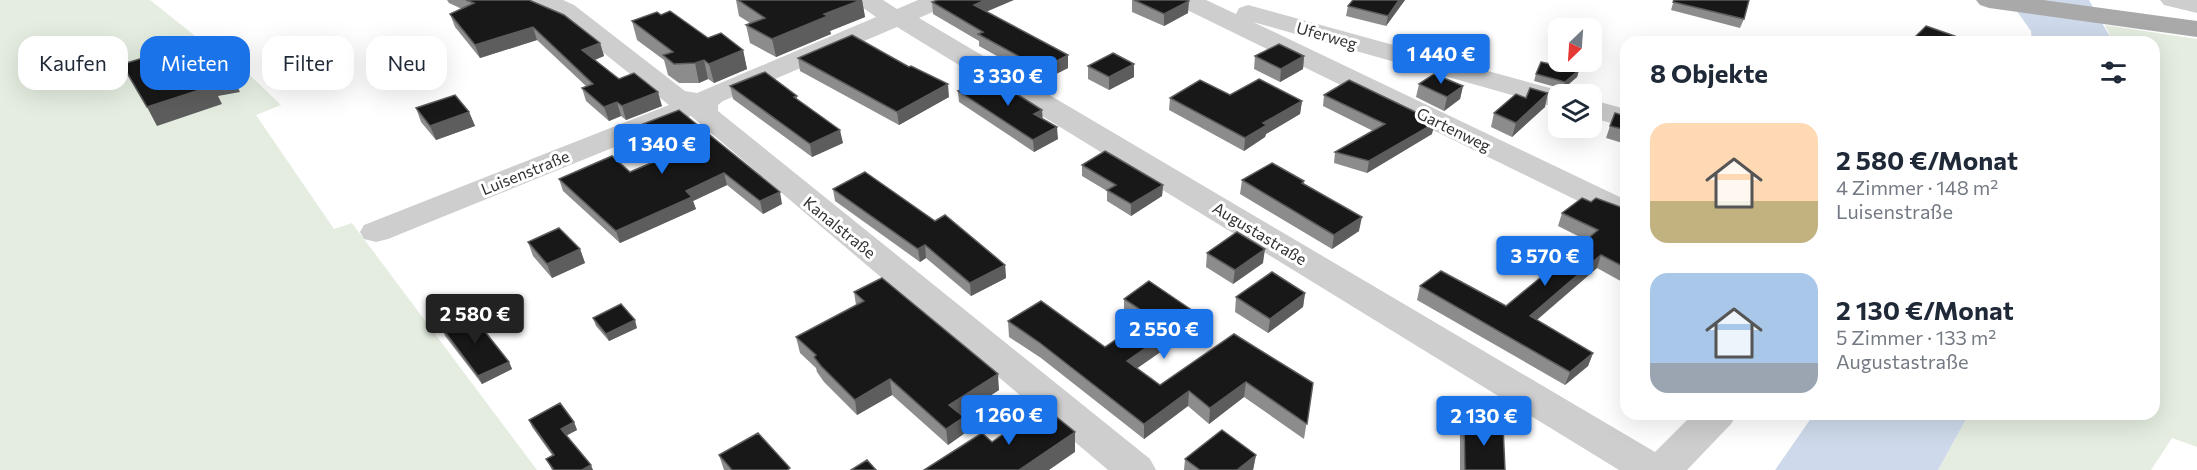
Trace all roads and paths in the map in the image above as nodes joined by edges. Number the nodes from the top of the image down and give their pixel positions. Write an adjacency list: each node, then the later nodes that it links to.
1 (541, 0): 11 (street)
2 (865, 0): 8 (street, Augustastraße)
3 (939, 0): 8 (street, Luisenstraße)
4 (2173, 0): 7 (street)
5 (1997, 1): 9 (main road)
6 (1192, 3): 10 (street, Uferweg); 14 (street, Gartenweg)
7 (2197, 4)
8 (895, 18): 11 (street, Luisenstraße); 18 (street, Augustastraße)
9 (2197, 29)
10 (1548, 96)
11 (703, 103): 15 (street, Luisenstraße); 17 (street, Kanalstraße)
12 (1602, 112): 13 (street)
13 (1620, 116)
14 (1620, 209)
15 (376, 232)
16 (1711, 420): 19 (street)
17 (1116, 464)
18 (1652, 470)
19 (1662, 470)

